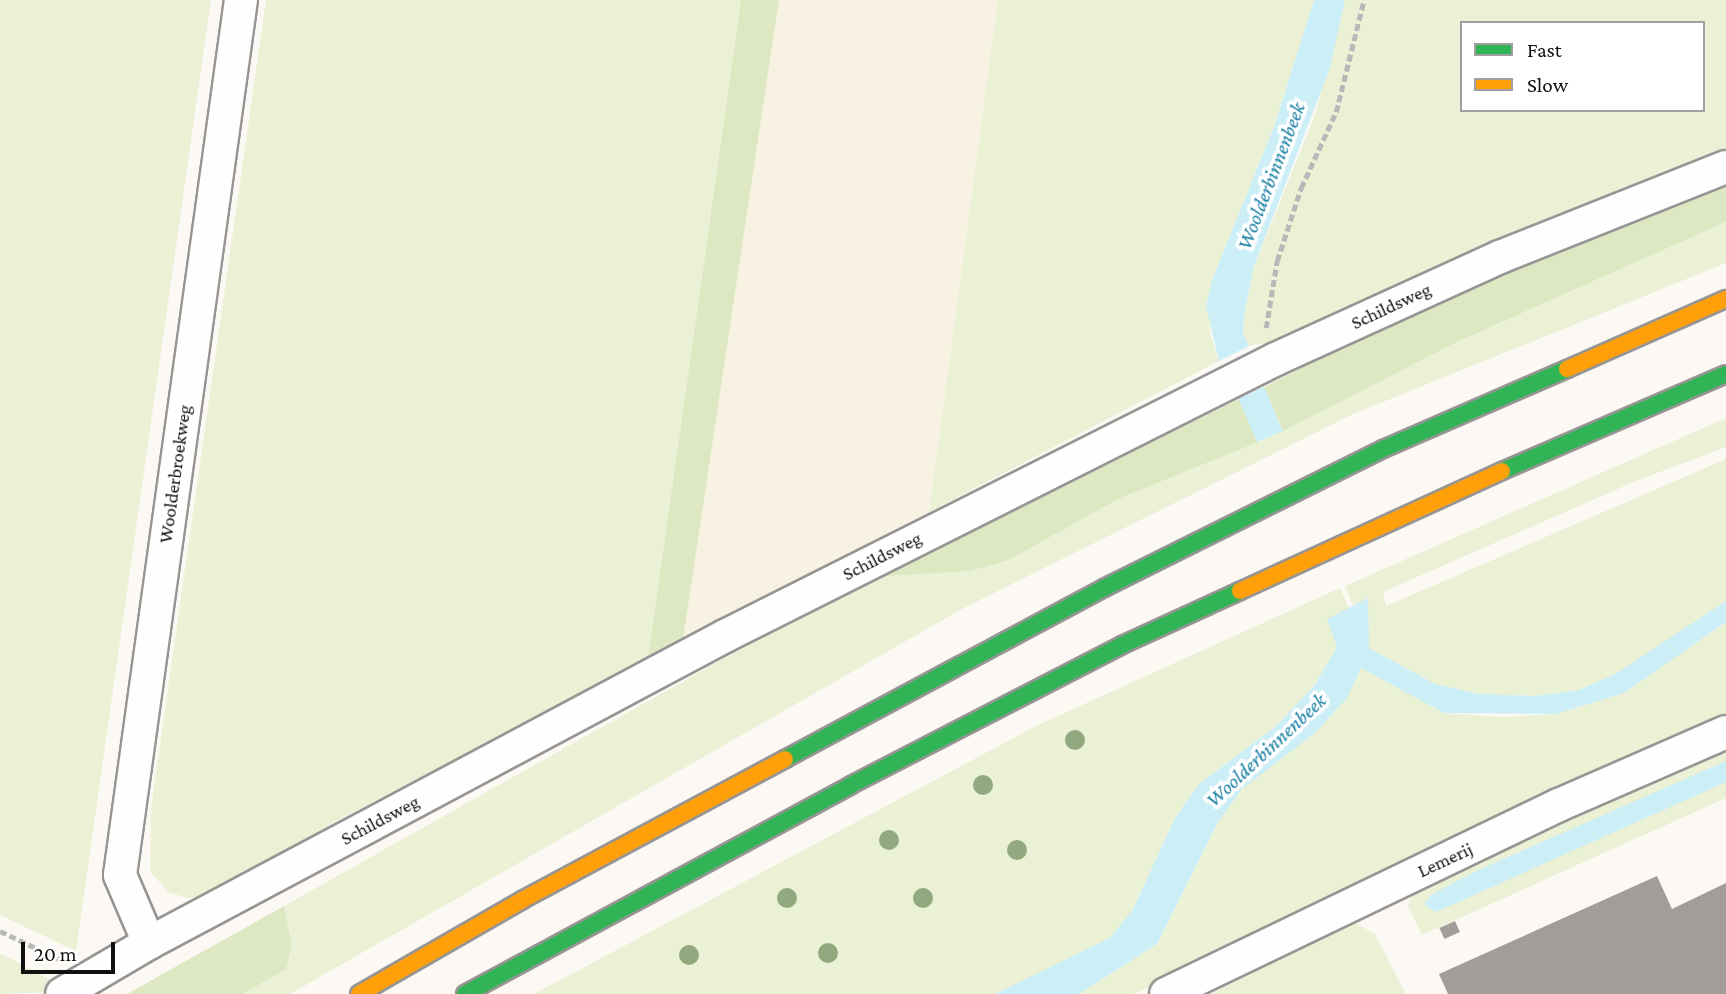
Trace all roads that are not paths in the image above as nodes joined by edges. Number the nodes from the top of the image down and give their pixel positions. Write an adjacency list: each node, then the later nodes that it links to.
1 (241, 0): 6 (street, Woolderbroekweg)
2 (1726, 167): 6 (street, Schildsweg)
3 (1726, 299): 8 (highway)
4 (1726, 374): 9 (highway)
5 (1726, 732): 10 (street, Lemerij)
6 (149, 943): 7 (street, Schildsweg)
7 (74, 987)
8 (359, 994)
9 (465, 994)
10 (1166, 994)

